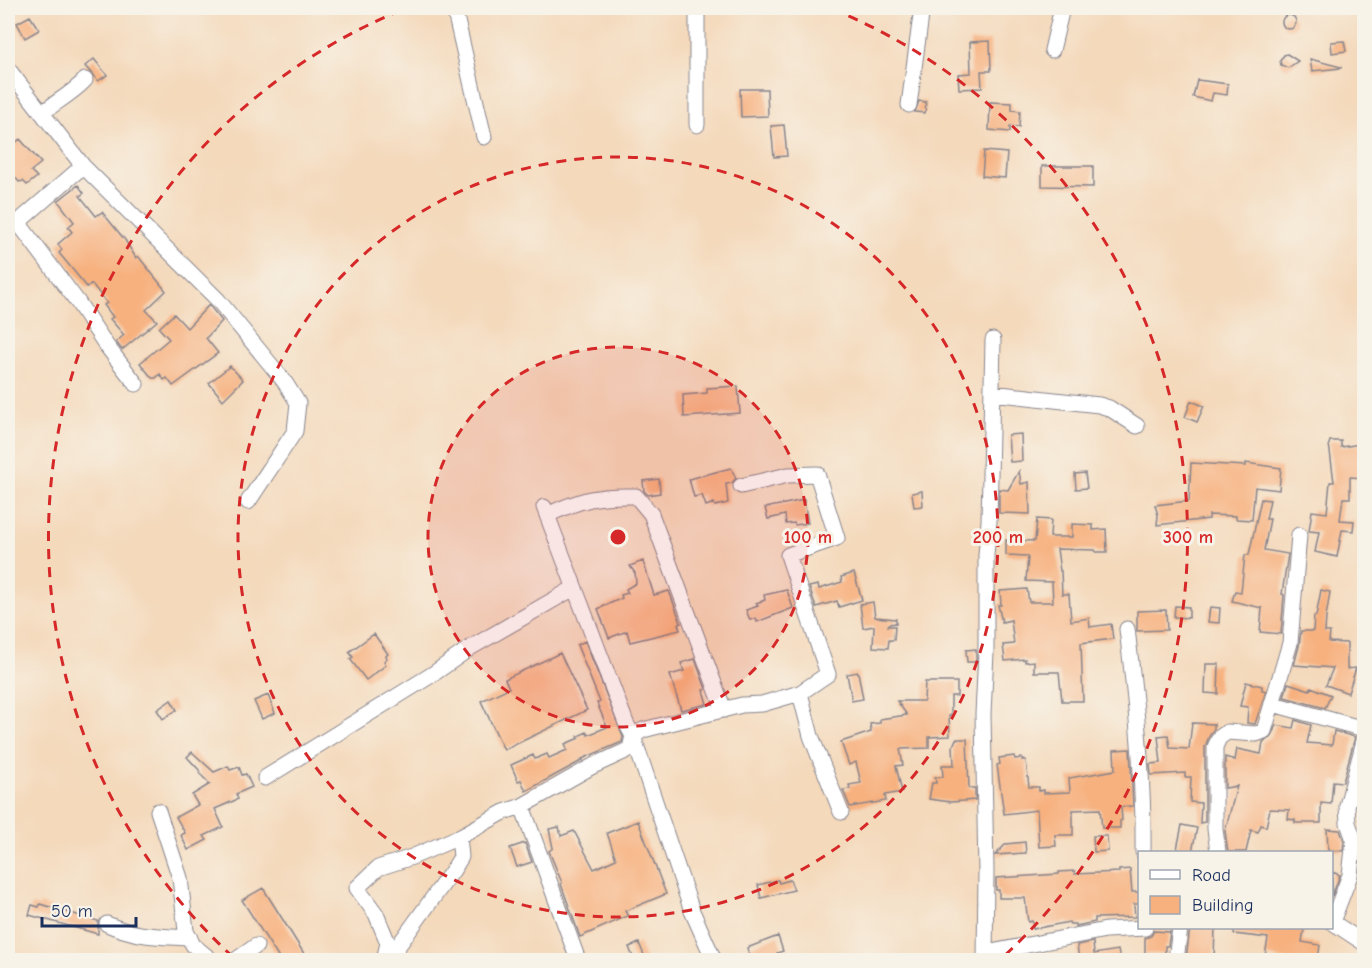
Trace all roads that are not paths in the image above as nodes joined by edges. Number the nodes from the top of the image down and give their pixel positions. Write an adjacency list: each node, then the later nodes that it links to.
1 (454, 8): 11 (street)
2 (697, 8): 10 (street)
3 (922, 8): 8 (street)
4 (1062, 8): 5 (street)
5 (1052, 50)
6 (8, 69): 9 (street)
7 (85, 80): 9 (street)
8 (909, 105)
9 (42, 113): 12 (street)
10 (697, 125)
11 (484, 137)
12 (83, 166): 14 (street); 18 (street)
13 (993, 340): 15 (street)
14 (136, 384)
15 (992, 393): 16 (street); 43 (street)
16 (1137, 426)
17 (741, 486): 22 (street)
18 (248, 502)
19 (1299, 535): 23 (street)
20 (574, 588): 24 (street); 26 (street); 28 (street)
21 (1127, 629): 33 (street)
22 (800, 693): 24 (street); 31 (street)
23 (1273, 704): 25 (street); 34 (street)
24 (723, 710): 26 (street)
25 (1365, 729)
26 (633, 736): 29 (street); 48 (street)
27 (1365, 741): 35 (street)
28 (265, 778)
29 (522, 807): 32 (street); 47 (street)
30 (158, 811): 40 (street)
31 (841, 812)
32 (459, 837): 46 (street); 46 (street)
33 (1143, 851)
34 (1218, 851)
35 (1333, 919)
36 (1333, 923): 41 (street)
37 (107, 924): 40 (street)
38 (1138, 928): 43 (street)
39 (1180, 929): 49 (street)
40 (189, 938): 44 (street)
41 (1365, 943)
42 (256, 946): 45 (street)
43 (986, 957)
44 (211, 960)
45 (236, 960)
46 (386, 960)
47 (578, 960)
48 (714, 960)
49 (1176, 960)

